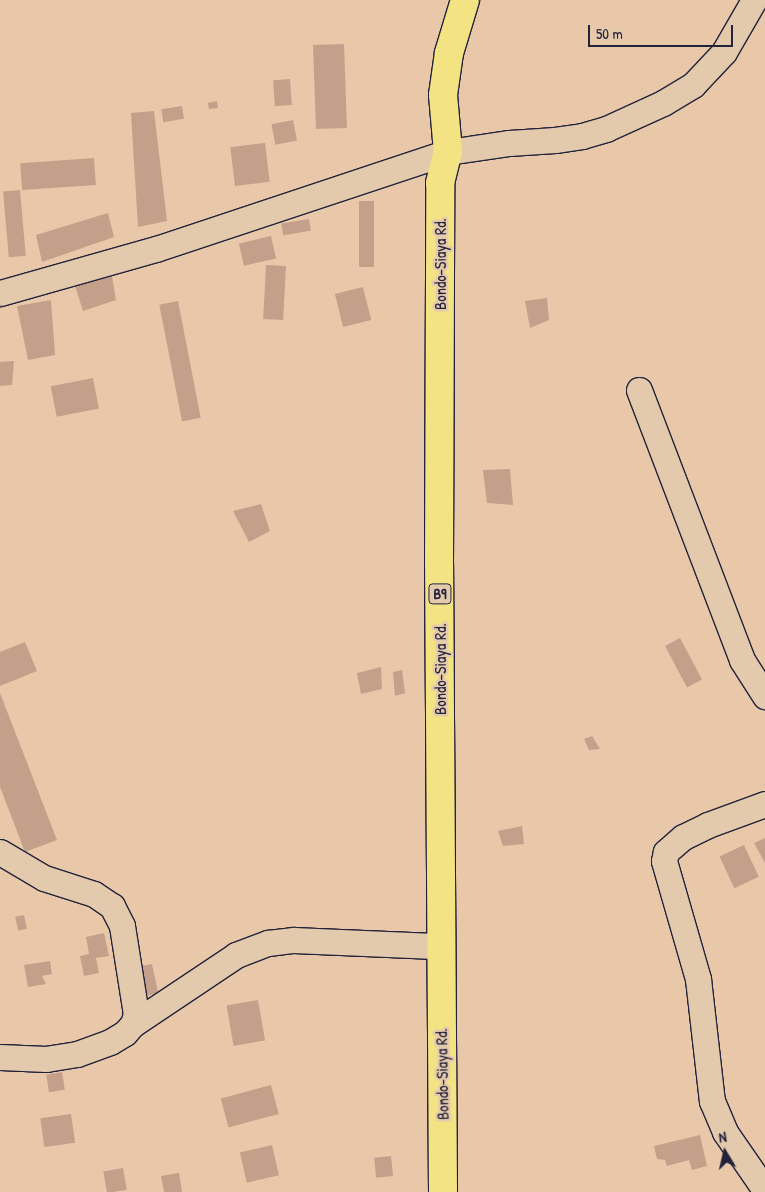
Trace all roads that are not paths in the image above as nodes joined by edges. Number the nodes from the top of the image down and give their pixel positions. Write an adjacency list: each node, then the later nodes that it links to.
1 (466, 0): 3 (highway, Bondo-Siaya Rd. / B9)
2 (754, 0): 3 (street)
3 (448, 152): 4 (street); 9 (highway, Bondo-Siaya Rd. / B9)
4 (0, 293)
5 (639, 390): 6 (street)
6 (765, 696)
7 (765, 804): 12 (street)
8 (0, 852): 10 (street)
9 (440, 946): 10 (street); 13 (highway, Bondo-Siaya Rd. / B9)
10 (133, 1024): 11 (street)
11 (0, 1057)
12 (765, 1190)
13 (443, 1192)

